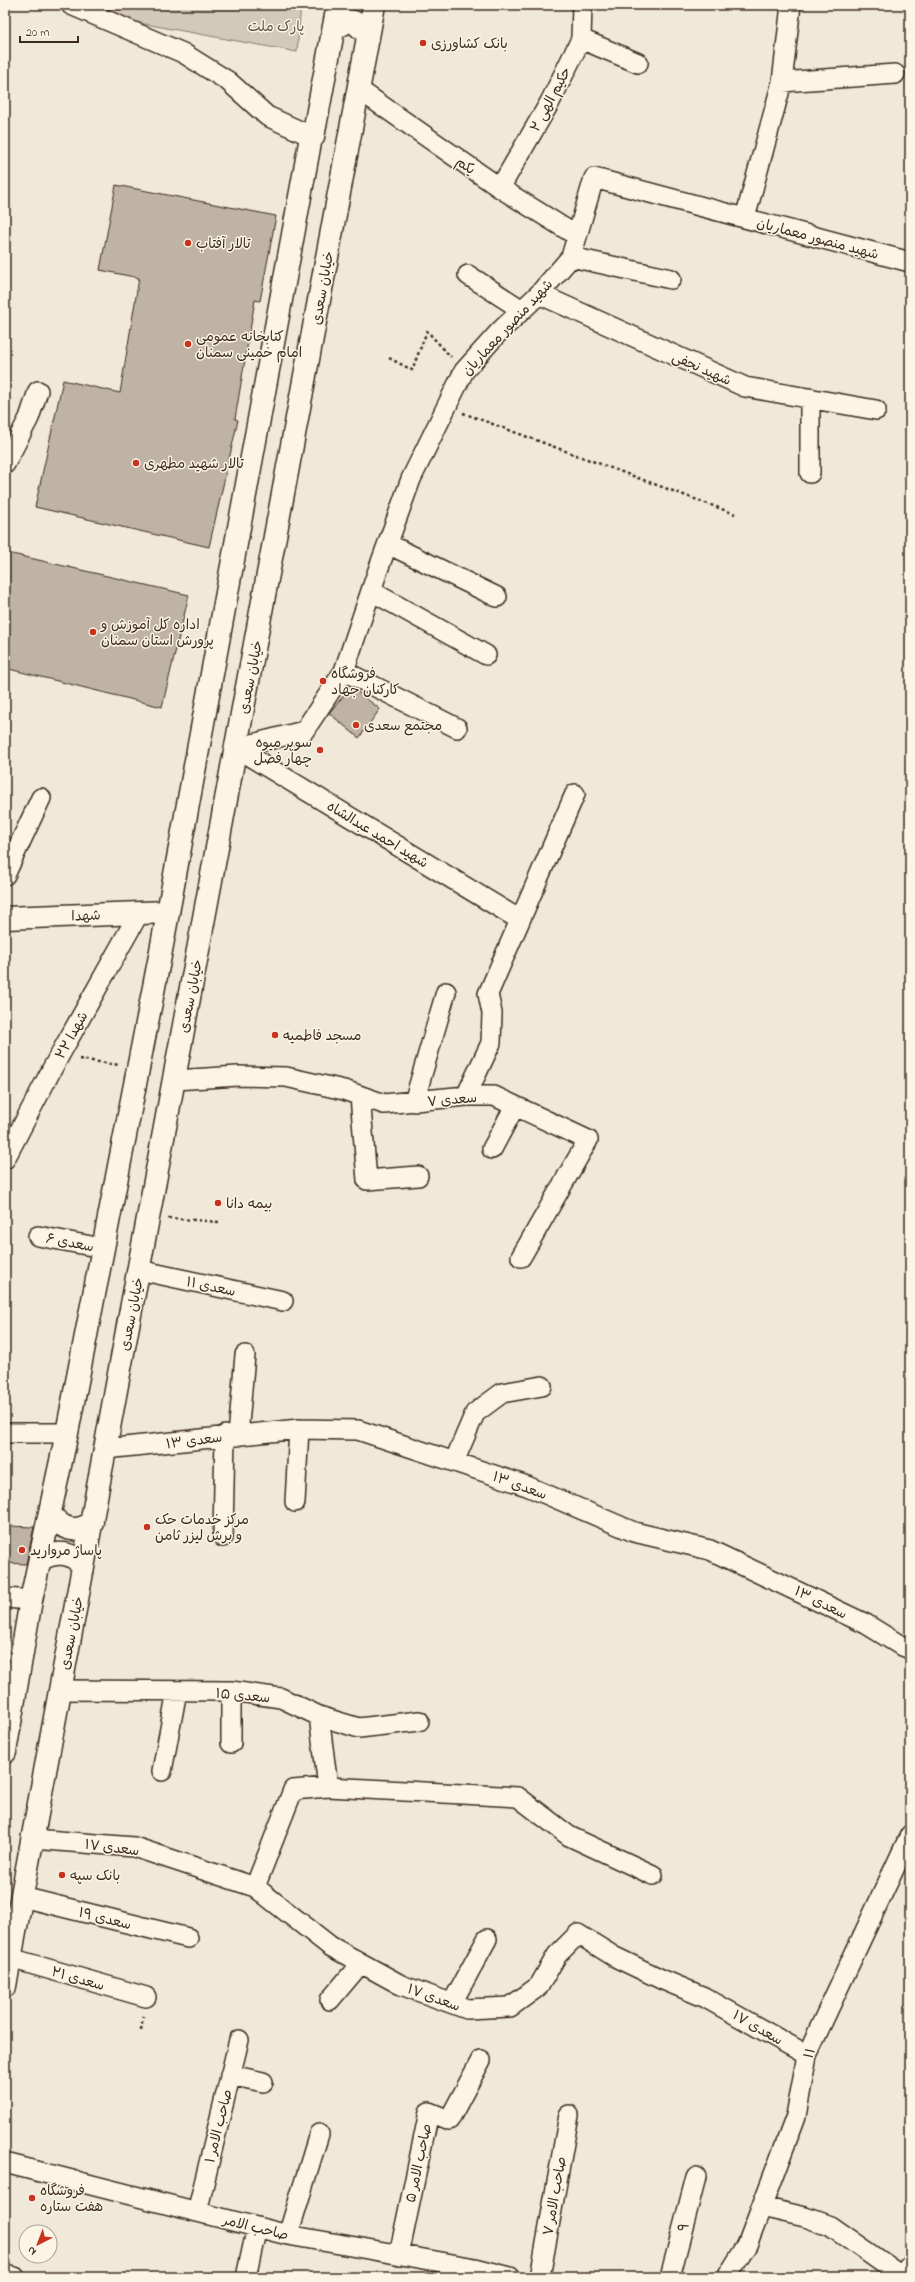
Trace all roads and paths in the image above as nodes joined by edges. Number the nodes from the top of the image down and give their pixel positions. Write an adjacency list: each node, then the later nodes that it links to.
1 (71, 5): 13 (street)
2 (338, 5): 6 (main road)
3 (374, 5): 7 (main road, خیابان سعدی)
4 (582, 5): 8 (street, حکیم الهی ۲)
5 (791, 5): 11 (street)
6 (334, 29): 7 (main road); 13 (main road)
7 (368, 34): 12 (main road, خیابان سعدی)
8 (581, 39): 9 (street); 14 (street, حکیم الهی ۲)
9 (638, 63)
10 (895, 74): 11 (street)
11 (782, 82): 15 (street)
12 (358, 88): 14 (street, یکم); 38 (main road, خیابان سعدی)
13 (313, 136): 42 (main road)
14 (500, 188): 16 (street, یکم)
15 (745, 218): 16 (street, شهید منصور معماریان); 18 (street, شهید منصور معماریان)
16 (577, 236): 17 (street, شهید منصور معماریان)
17 (571, 257): 20 (street); 21 (street, شهید منصور معماریان)
18 (910, 262)
19 (468, 275): 22 (street)
20 (671, 279)
21 (539, 294): 22 (street, شهید منصور معماریان); 26 (street, شهید نجفی)
22 (522, 310): 24 (street, شهید منصور معماریان)
23 (389, 358): 24 (path)
24 (464, 371): 27 (street, شهید منصور معماریان)
25 (38, 391): 29 (street)
26 (810, 398): 28 (street, شهید نجفی); 30 (street)
27 (446, 406): 31 (path); 32 (street, شهید منصور معماریان)
28 (876, 410)
29 (5, 464)
30 (810, 473)
31 (735, 514)
32 (388, 544): 33 (street, شهید منصور معماریان); 34 (street)
33 (371, 591): 35 (street); 36 (street, شهید منصور معماریان)
34 (497, 597)
35 (486, 655)
36 (344, 671): 37 (street); 38 (street, شهید منصور معماریان)
37 (457, 728)
38 (236, 748): 45 (street, شهید احمد عبدالشاه); 49 (main road, خیابان سعدی)
39 (575, 794): 45 (street)
40 (41, 798): 41 (street)
41 (5, 875)
42 (168, 912): 43 (main road, شهدا); 48 (main road)
43 (139, 913): 44 (main road, شهدا); 47 (street, شهدا ۲۲)
44 (5, 918)
45 (520, 920): 51 (street)
46 (446, 992): 52 (street)
47 (59, 1056): 48 (path); 55 (street, شهدا ۲۲)
48 (137, 1068): 60 (main road)
49 (174, 1080): 50 (street, سعدی ۷); 57 (main road, خیابان سعدی)
50 (360, 1096): 52 (street, سعدی ۷); 56 (street)
51 (466, 1096): 52 (street, سعدی ۷); 53 (street, سعدی ۷)
52 (414, 1102)
53 (515, 1106): 54 (street); 61 (street, سعدی ۷)
54 (492, 1149)
55 (5, 1159)
56 (418, 1176)
57 (149, 1216): 58 (path); 62 (main road, خیابان سعدی)
58 (219, 1222)
59 (38, 1236): 60 (street, سعدی ۶)
60 (102, 1248): 68 (main road)
61 (521, 1257)
62 (139, 1270): 63 (street, سعدی ۱۱); 70 (main road, خیابان سعدی)
63 (283, 1301)
64 (245, 1355): 69 (street)
65 (542, 1386): 71 (street)
66 (299, 1429): 69 (street, سعدی ۱۳); 71 (street, سعدی ۱۳); 72 (street)
67 (5, 1433): 68 (street)
68 (66, 1433): 73 (main road)
69 (232, 1436): 70 (street, سعدی ۱۳); 75 (street)
70 (105, 1449): 74 (main road, خیابان سعدی)
71 (454, 1462): 80 (street, سعدی ۱۳)
72 (295, 1502)
73 (50, 1514): 74 (main road); 76 (main road)
74 (92, 1522): 77 (main road, خیابان سعدی)
75 (223, 1537)
76 (40, 1559): 77 (main road); 79 (main road)
77 (83, 1566): 81 (main road, خیابان سعدی)
78 (5, 1598): 79 (street)
79 (31, 1600): 84 (main road)
80 (910, 1649)
81 (60, 1690): 82 (street, سعدی ۱۵); 92 (main road, خیابان سعدی)
82 (177, 1691): 83 (street, سعدی ۱۵); 89 (street)
83 (231, 1691): 85 (street, سعدی ۱۵); 87 (street)
84 (10, 1692): 88 (main road)
85 (319, 1716): 86 (street, سعدی ۱۵); 90 (street)
86 (419, 1721)
87 (231, 1743)
88 (5, 1752)
89 (162, 1771)
90 (328, 1787): 93 (street); 94 (street)
91 (910, 1835): 105 (street, ۱۱)
92 (33, 1838): 94 (street, سعدی ۱۷); 95 (main road, خیابان سعدی)
93 (652, 1875)
94 (255, 1887): 99 (street, سعدی ۱۷)
95 (22, 1897): 96 (street, سعدی ۱۹); 98 (main road, خیابان سعدی)
96 (188, 1938)
97 (487, 1939): 103 (street)
98 (10, 1958): 100 (main road, خیابان سعدی); 101 (street, سعدی ۲۱)
99 (361, 1963): 102 (street); 103 (street, سعدی ۱۷)
100 (5, 1986)
101 (146, 1997)
102 (330, 2000)
103 (452, 2004): 105 (street, سعدی ۱۷)
104 (239, 2040): 107 (street, صاحب الامر ۱)
105 (807, 2055): 113 (street, ۱۱)
106 (481, 2060): 117 (street, صاحب الامر ۵)
107 (230, 2075): 108 (street); 114 (street, صاحب الامر ۱)
108 (263, 2082)
109 (569, 2115): 124 (street, صاحب الامر ۷)
110 (319, 2134): 116 (street)
111 (5, 2163): 114 (street, صاحب الامر)
112 (696, 2178): 125 (street, ۹)
113 (762, 2207): 118 (street); 126 (street, ۱۱)
114 (197, 2212): 115 (street, صاحب الامر)
115 (258, 2227): 116 (street, صاحب الامر); 122 (street)
116 (288, 2235): 117 (street, صاحب الامر)
117 (399, 2255): 119 (street, صاحب الامر)
118 (910, 2265)
119 (476, 2273): 123 (street, صاحب الامر)
120 (5, 2275): 121 (street)
121 (15, 2277)
122 (246, 2277)
123 (510, 2277)
124 (540, 2277)
125 (670, 2277)
126 (727, 2277)

